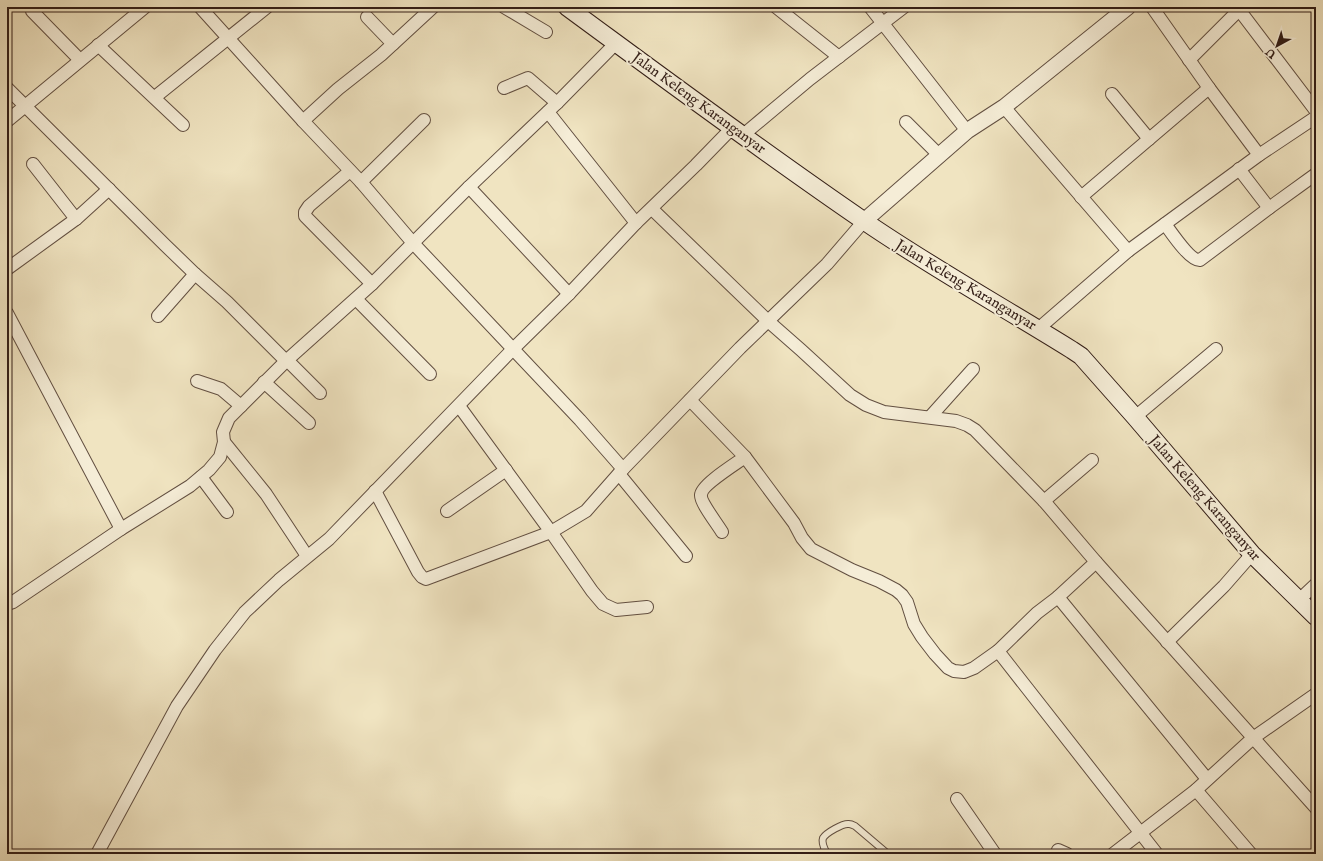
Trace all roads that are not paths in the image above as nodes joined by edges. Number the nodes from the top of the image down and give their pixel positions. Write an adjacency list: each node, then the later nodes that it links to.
1 (200, 7): 17 (street)
2 (267, 7): 17 (street)
3 (433, 7): 19 (street)
4 (504, 7): 16 (street)
5 (567, 7): 18 (main road, Jalan Keleng Karanganyar)
6 (776, 7): 21 (street)
7 (870, 7): 15 (street)
8 (904, 7): 15 (street)
9 (1128, 7): 31 (street)
10 (1152, 7): 23 (street)
11 (140, 8): 20 (street)
12 (1238, 9): 23 (street); 32 (street)
13 (32, 11): 22 (street)
14 (367, 17): 19 (street)
15 (883, 24): 21 (street); 40 (street)
16 (546, 32)
17 (228, 38): 28 (street); 37 (street)
18 (616, 43): 29 (street); 41 (main road, Jalan Keleng Karanganyar)
19 (393, 44): 37 (street)
20 (98, 45): 22 (street); 28 (street)
21 (839, 57): 41 (street)
22 (80, 60): 30 (street)
23 (1189, 60): 26 (street)
24 (7, 88): 30 (street)
25 (504, 88): 29 (street)
26 (1209, 88): 42 (street); 43 (street)
27 (1112, 94): 42 (street)
28 (155, 97): 39 (street)
29 (557, 103): 33 (street)
30 (26, 106): 36 (street); 51 (street)
31 (1004, 107): 40 (street); 52 (street)
32 (1316, 111)
33 (548, 112): 50 (street); 57 (street)
34 (1316, 117): 43 (street)
35 (424, 120): 49 (street)
36 (7, 121)
37 (303, 121): 47 (street)
38 (906, 122): 44 (street)
39 (183, 125)
40 (967, 131): 44 (street)
41 (738, 132): 54 (street); 56 (main road, Jalan Keleng Karanganyar)
42 (1149, 139): 52 (street)
43 (1259, 155): 46 (street)
44 (940, 156): 56 (street)
45 (34, 164): 55 (street)
46 (1240, 169): 53 (street); 58 (street)
47 (350, 171): 49 (street); 63 (street)
48 (1316, 174): 53 (street)
49 (361, 182): 59 (street)
50 (469, 187): 59 (street); 64 (street)
51 (109, 189): 55 (street); 62 (street)
52 (1081, 197): 60 (street)
53 (1269, 208): 58 (street)
54 (652, 209): 57 (street); 68 (street)
55 (76, 219): 61 (street)
56 (864, 221): 68 (street); 69 (main road, Jalan Keleng Karanganyar)
57 (636, 223): 64 (street)
58 (1165, 224): 60 (street)
59 (413, 243): 63 (street); 70 (street)
60 (1128, 251): 69 (street)
61 (7, 269)
62 (195, 274): 67 (street); 72 (street)
63 (372, 284): 65 (street)
64 (569, 294): 70 (street)
65 (356, 298): 72 (street); 74 (street)
66 (7, 313): 94 (street)
67 (158, 316)
68 (768, 321): 78 (street); 81 (street)
69 (1038, 329): 82 (main road, Jalan Keleng Karanganyar)
70 (513, 349): 80 (street); 88 (street)
71 (1216, 349): 82 (street)
72 (287, 360): 76 (street); 77 (street)
73 (973, 369): 81 (street)
74 (430, 374)
75 (198, 381): 79 (street)
76 (264, 382): 79 (street); 83 (street)
77 (320, 393)
78 (690, 400): 85 (street); 88 (street)
79 (241, 406): 84 (street)
80 (459, 406): 87 (street); 90 (street)
81 (930, 417): 91 (street)
82 (1135, 417): 97 (main road, Jalan Keleng Karanganyar)
83 (309, 423)
84 (224, 442): 89 (street); 98 (street)
85 (746, 457): 96 (street); 108 (street)
86 (1092, 460): 91 (street)
87 (506, 470): 92 (street); 95 (street)
88 (621, 472): 95 (street); 99 (street)
89 (201, 477): 93 (street); 94 (street)
90 (375, 491): 95 (street); 98 (street)
91 (1044, 501): 100 (street)
92 (447, 511)
93 (227, 512)
94 (121, 529): 104 (street)
95 (551, 532): 105 (street)
96 (722, 532)
97 (1252, 554): 103 (main road, Jalan Keleng Karanganyar); 107 (street)
98 (307, 556): 116 (street)
99 (686, 556)
100 (1096, 562): 102 (street); 107 (street)
101 (1316, 584): 103 (street)
102 (1058, 597): 108 (street); 111 (street)
103 (1299, 600): 106 (main road, Jalan Keleng Karanganyar)
104 (7, 604)
105 (647, 607)
106 (1316, 617)
107 (1167, 642): 110 (street)
108 (998, 651): 115 (street)
109 (1316, 694): 110 (street)
110 (1253, 738): 111 (street); 114 (street)
111 (1207, 779): 112 (street)
112 (1196, 790): 115 (street); 122 (street)
113 (957, 799): 119 (street)
114 (1316, 808)
115 (1140, 832): 120 (street); 121 (street)
116 (97, 854)
117 (827, 854): 118 (lane)
118 (888, 854)
119 (995, 854)
120 (1113, 854)
121 (1157, 854)
122 (1251, 854)

